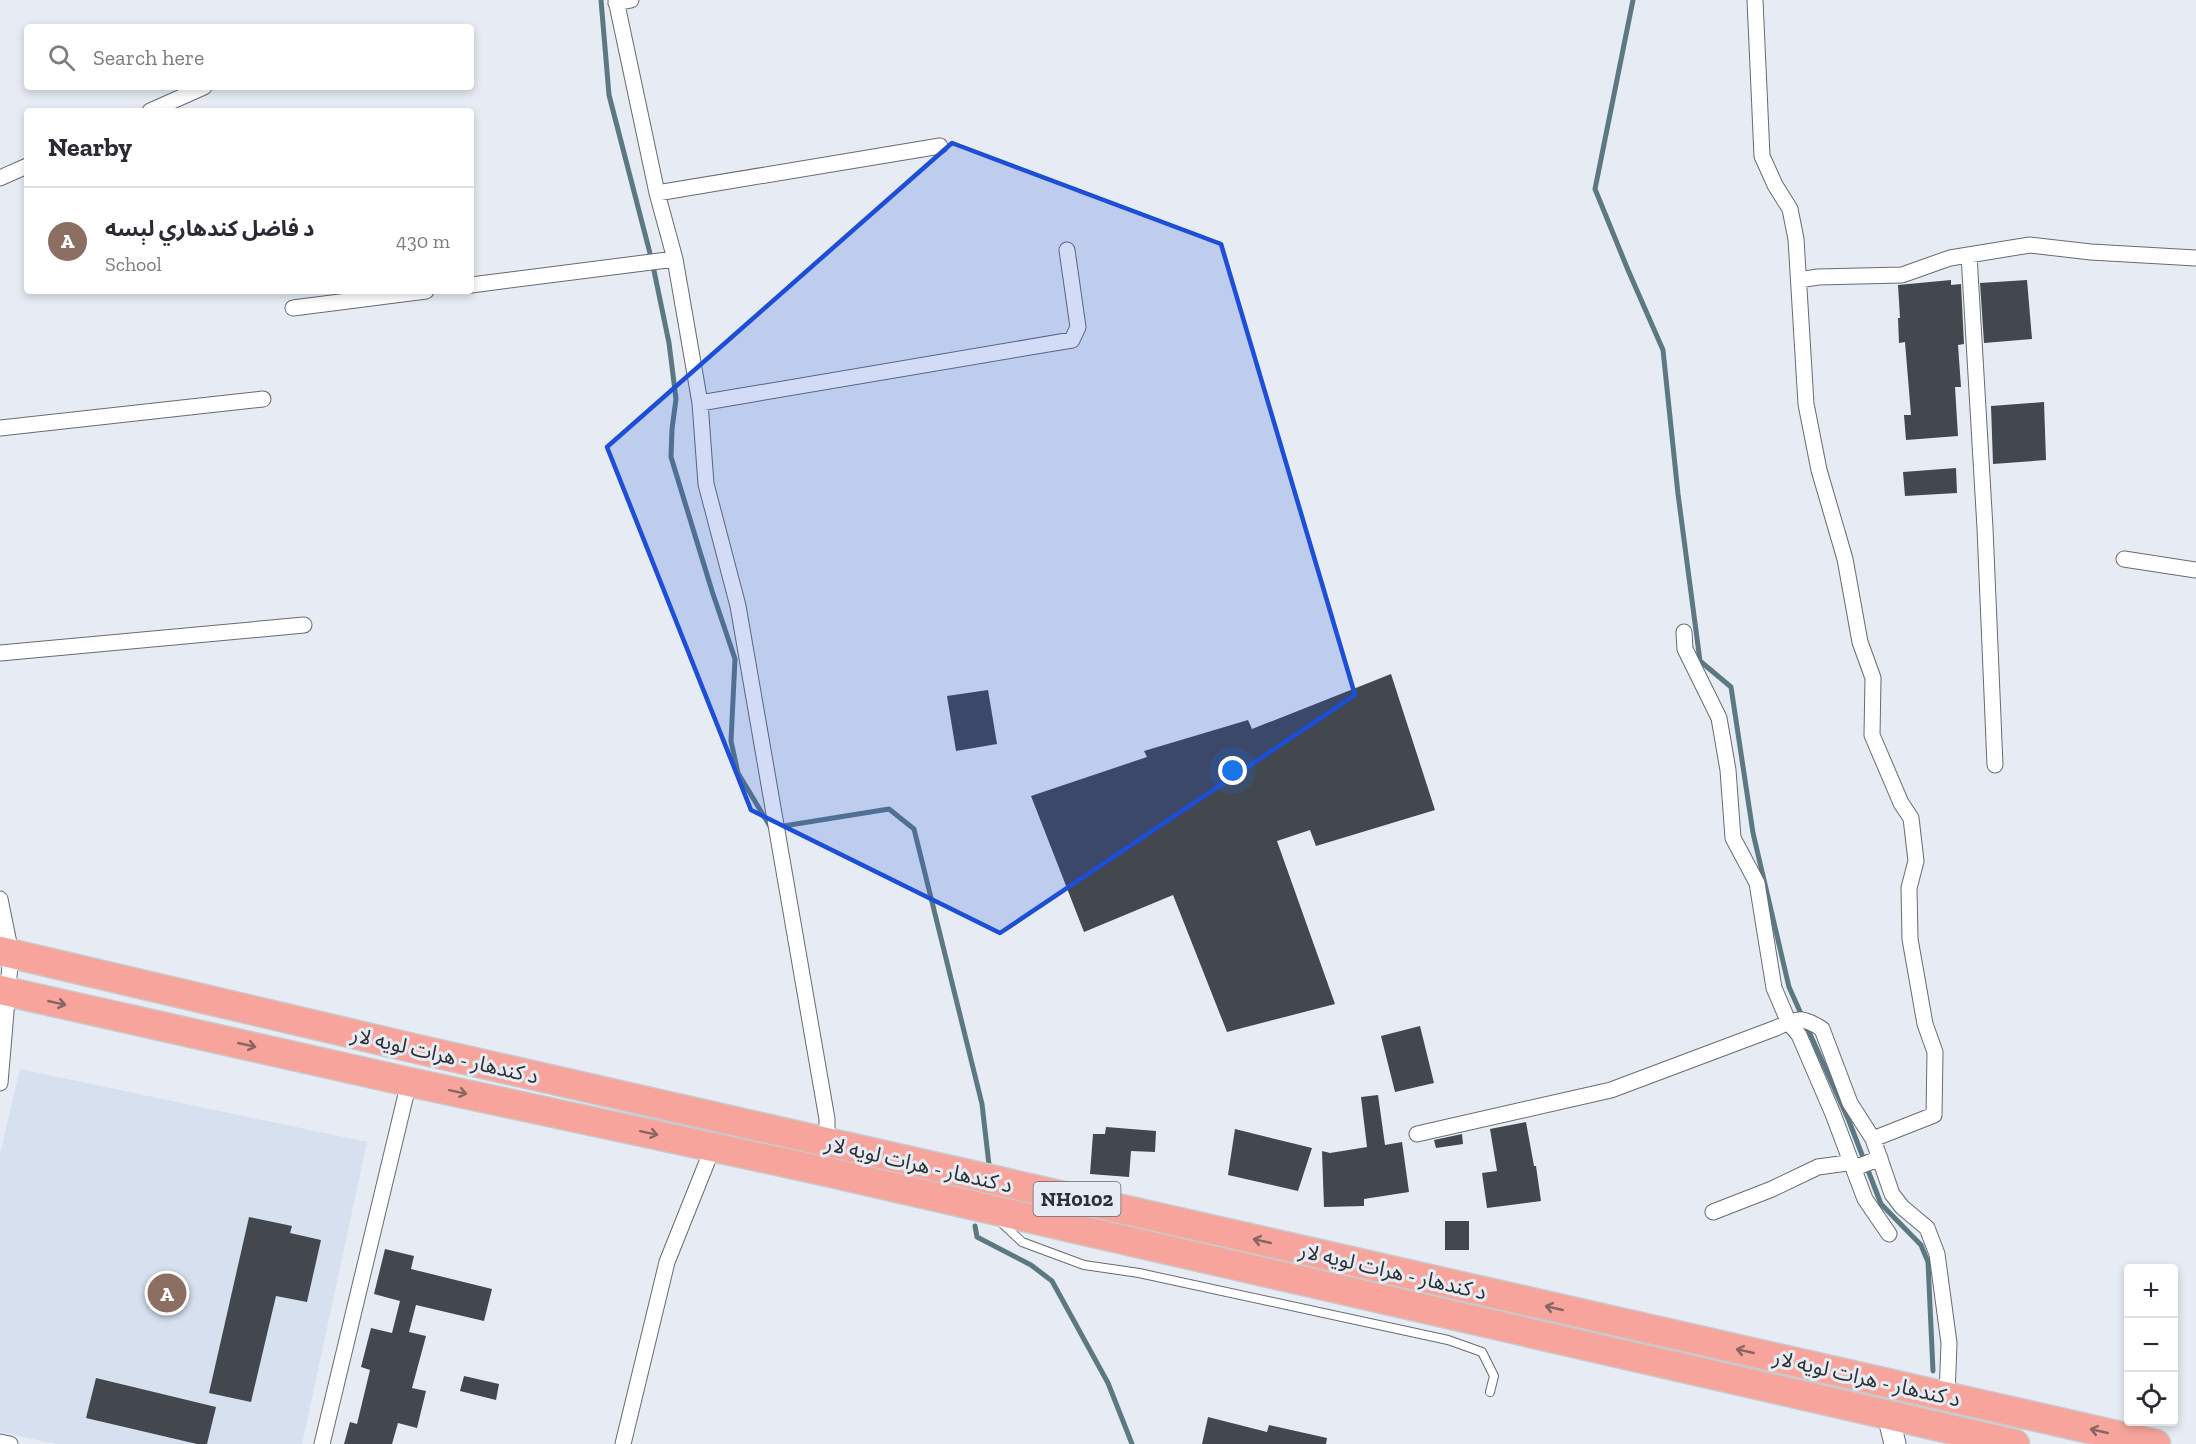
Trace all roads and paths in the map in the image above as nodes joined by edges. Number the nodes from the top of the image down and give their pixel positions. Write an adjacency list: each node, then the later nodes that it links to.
1 (1755, 0): 13 (street)
2 (621, 1): 8 (street)
3 (197, 90): 4 (street)
4 (157, 108)
5 (940, 146): 8 (street)
6 (24, 167): 7 (street)
7 (0, 178)
8 (657, 193): 12 (street)
9 (1066, 250): 18 (street)
10 (1969, 255): 11 (street); 13 (street); 25 (street)
11 (2196, 258)
12 (661, 261): 14 (street); 18 (street)
13 (1807, 279): 35 (street)
14 (474, 285)
15 (403, 294): 16 (street)
16 (293, 308)
17 (263, 399): 19 (street)
18 (699, 403): 36 (street)
19 (0, 428)
20 (2124, 559): 21 (street)
21 (2196, 570)
22 (304, 625): 24 (street)
23 (1684, 632): 29 (street)
24 (0, 653)
25 (1995, 765)
26 (0, 899): 27 (street)
27 (5, 952): 28 (street); 30 (highway, د کندهار - هرات لويه لار / NH0102)
28 (4, 991): 31 (highway, د کندهار - هرات لويه لار / NH0102, one-way to 31); 33 (street)
29 (1791, 1020): 34 (street); 35 (street); 38 (street)
30 (306, 1023): 31 (highway); 36 (highway, د کندهار - هرات لويه لار / NH0102)
31 (301, 1057): 32 (highway, د کندهار - هرات لويه لار / NH0102)
32 (409, 1082): 37 (highway, د کندهار - هرات لويه لار / NH0102, one-way to 37); 50 (street)
33 (0, 1083)
34 (1417, 1134)
35 (1873, 1139): 38 (street)
36 (826, 1143): 39 (highway); 43 (highway, د کندهار - هرات لويه لار / NH0102, one-way to 36)
37 (713, 1147): 39 (highway, د کندهار - هرات لويه لار / NH0102); 51 (street)
38 (1866, 1162): 41 (street); 42 (street); 46 (street)
39 (819, 1170): 40 (highway, د کندهار - هرات لويه لار / NH0102)
40 (987, 1208): 44 (highway, د کندهار - هرات لويه لار / NH0102); 45 (lane)
41 (1713, 1212)
42 (1889, 1234)
43 (1505, 1296): 44 (highway); 46 (highway, د کندهار - هرات لويه لار / NH0102, one-way to 43)
44 (1500, 1326): 47 (highway, د کندهار - هرات لويه لار / NH0102)
45 (1490, 1392)
46 (1947, 1396): 54 (highway, د کندهار - هرات لويه لار / NH0102, one-way to 46)
47 (1888, 1415): 52 (street); 53 (highway, د کندهار - هرات لويه لار / NH0102)
48 (0, 1442): 49 (street)
49 (10, 1444)
50 (322, 1444)
51 (623, 1444)
52 (1894, 1444)
53 (2015, 1444)
54 (2156, 1444)

